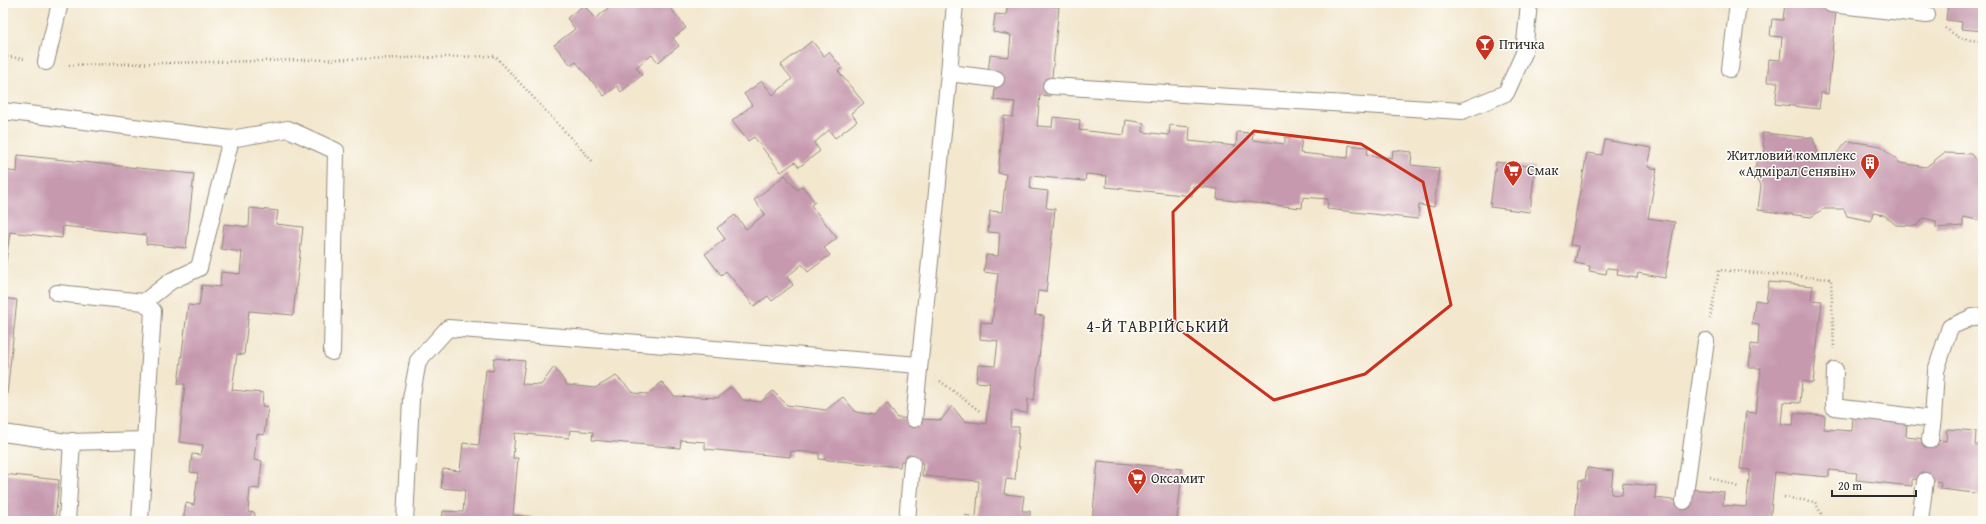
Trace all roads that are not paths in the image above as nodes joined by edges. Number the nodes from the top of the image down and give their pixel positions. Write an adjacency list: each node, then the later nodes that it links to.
1 (60, 3): 7 (lane)
2 (956, 3): 9 (lane)
3 (1529, 3): 11 (lane)
4 (1738, 3): 8 (lane)
5 (1831, 4): 6 (lane)
6 (1927, 15)
7 (46, 62)
8 (1730, 68)
9 (949, 73): 10 (lane); 19 (lane)
10 (996, 79)
11 (1051, 86)
12 (3, 111): 13 (lane)
13 (231, 139): 15 (lane); 18 (lane)
14 (57, 293): 15 (lane)
15 (144, 302): 24 (lane)
16 (1983, 316): 22 (lane)
17 (1706, 341): 29 (lane)
18 (332, 352)
19 (919, 365): 21 (lane); 32 (lane)
20 (1835, 370): 22 (lane)
21 (914, 419)
22 (1932, 419): 25 (lane)
23 (3, 433): 26 (lane)
24 (145, 440): 26 (lane); 31 (lane)
25 (1930, 440)
26 (72, 442): 30 (lane)
27 (912, 463): 33 (lane)
28 (1925, 481): 34 (lane)
29 (1684, 501)
30 (67, 521)
31 (140, 521)
32 (405, 521)
33 (907, 521)
34 (1920, 521)

